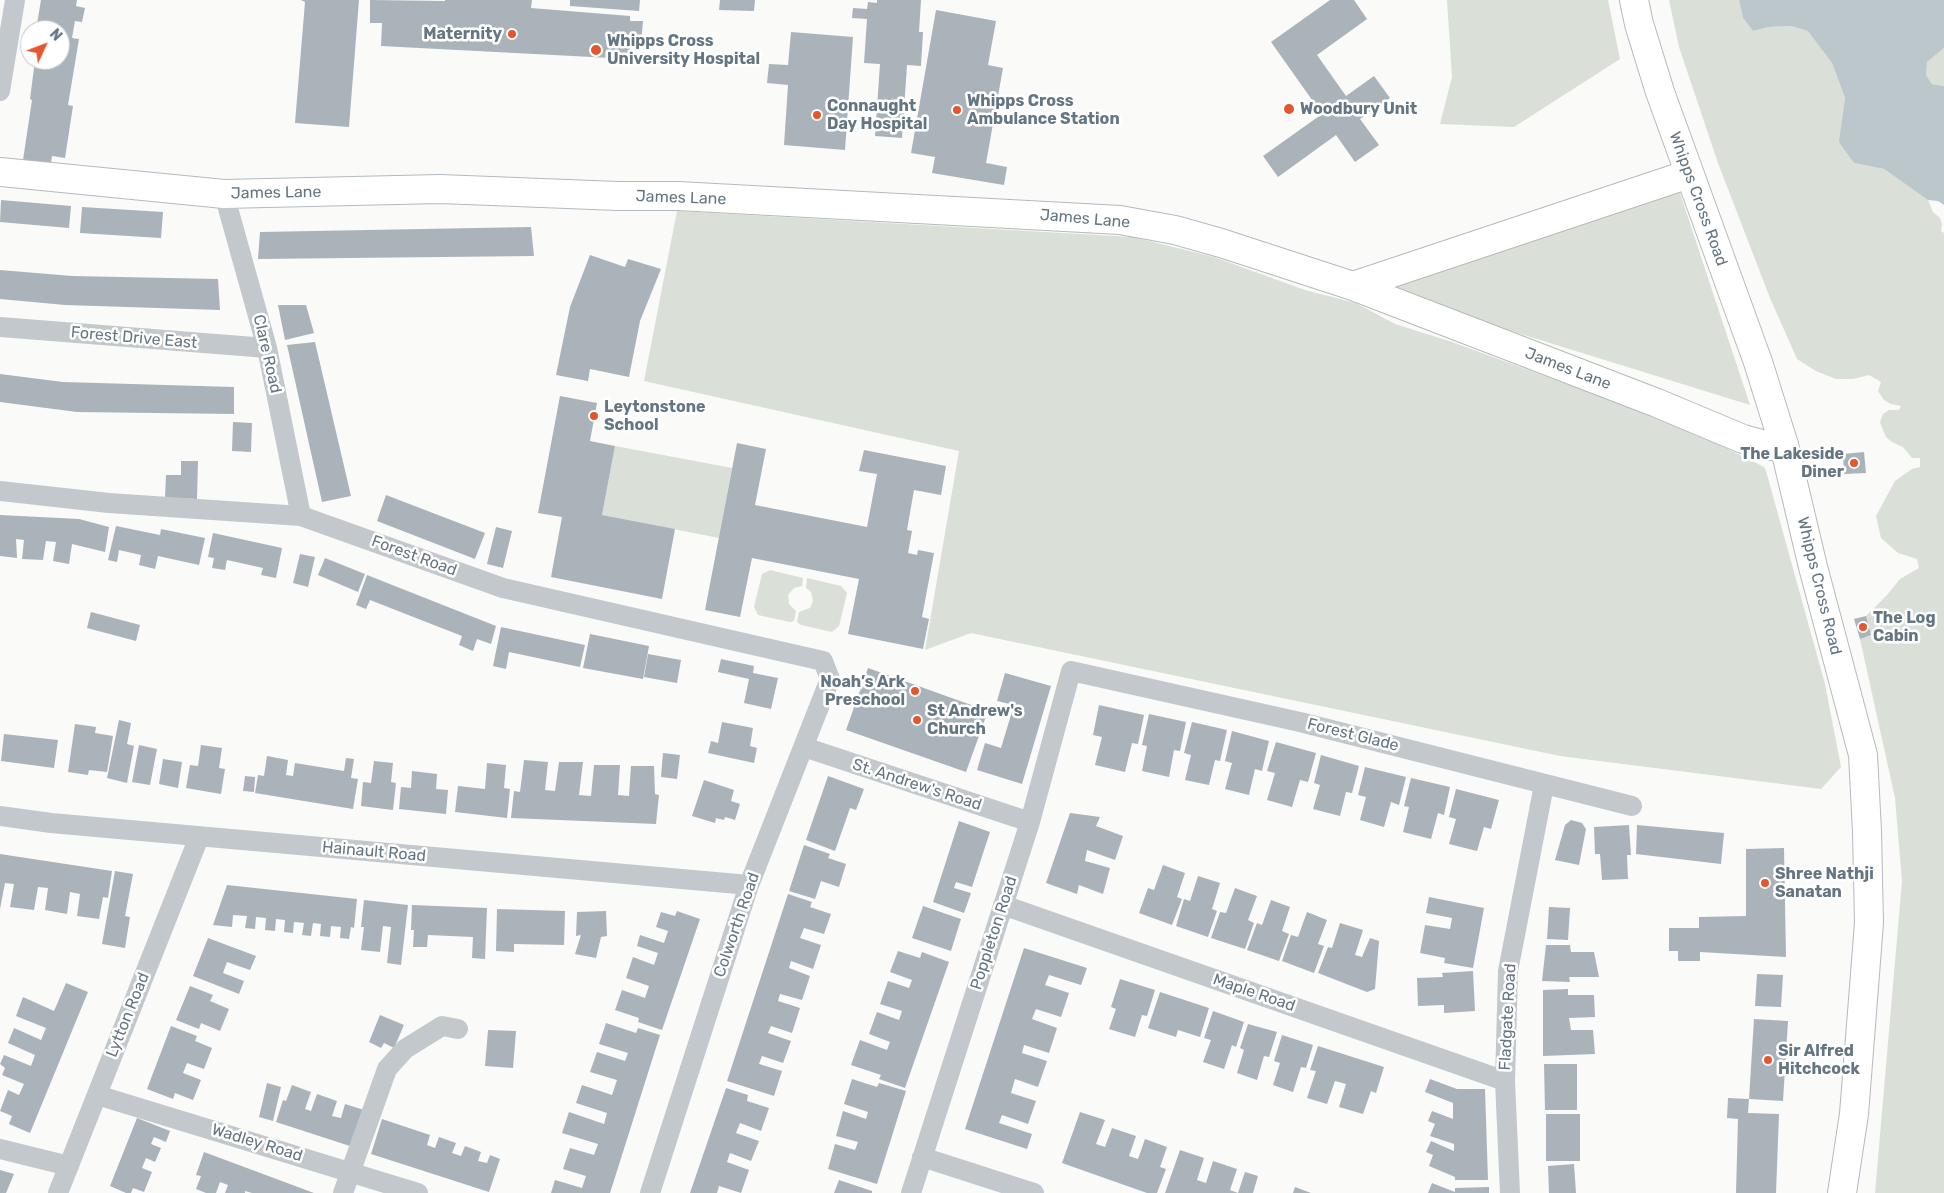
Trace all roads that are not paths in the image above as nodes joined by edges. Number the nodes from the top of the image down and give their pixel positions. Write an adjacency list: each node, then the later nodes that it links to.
1 (15, 0): 3 (street)
2 (1634, 0): 5 (street, Whipps Cross Road)
3 (0, 91)
4 (0, 172): 6 (street, James Lane)
5 (1689, 174): 7 (street); 10 (street, Whipps Cross Road)
6 (224, 194): 7 (street, James Lane); 9 (street, Clare Road)
7 (1353, 286): 10 (street, James Lane)
8 (0, 327): 9 (street, Forest Drive East)
9 (268, 348): 12 (street, Clare Road)
10 (1784, 446): 37 (street, Whipps Cross Road)
11 (0, 491): 12 (street, Forest Road)
12 (301, 516): 13 (street, Forest Road)
13 (823, 661): 15 (street, Colworth Road)
14 (1071, 671): 16 (street, Forest Glade); 19 (street, Poppleton Road)
15 (804, 747): 19 (street, St. Andrew's Road); 21 (street, Colworth Road)
16 (1544, 784): 17 (street, Forest Glade); 24 (street, Fladgate Road)
17 (1632, 806)
18 (0, 816): 20 (street, Hainault Road)
19 (1030, 822): 22 (street, Poppleton Road)
20 (199, 837): 21 (street, Hainault Road); 25 (street, Lytton Road)
21 (749, 885): 33 (street, Colworth Road)
22 (1003, 905): 24 (street, Maple Road); 27 (street, Poppleton Road)
23 (458, 1028): 29 (street)
24 (1505, 1081): 36 (street, Fladgate Road)
25 (97, 1095): 28 (street, Lytton Road); 29 (street, Wadley Road)
26 (0, 1149): 28 (street)
27 (922, 1157): 34 (street, Poppleton Road); 35 (street)
28 (68, 1166): 30 (street, Lytton Road)
29 (351, 1172): 31 (street); 32 (street, Wadley Road)
30 (58, 1193)
31 (343, 1193)
32 (418, 1193)
33 (650, 1193)
34 (911, 1193)
35 (1034, 1193)
36 (1510, 1193)
37 (1842, 1193)

